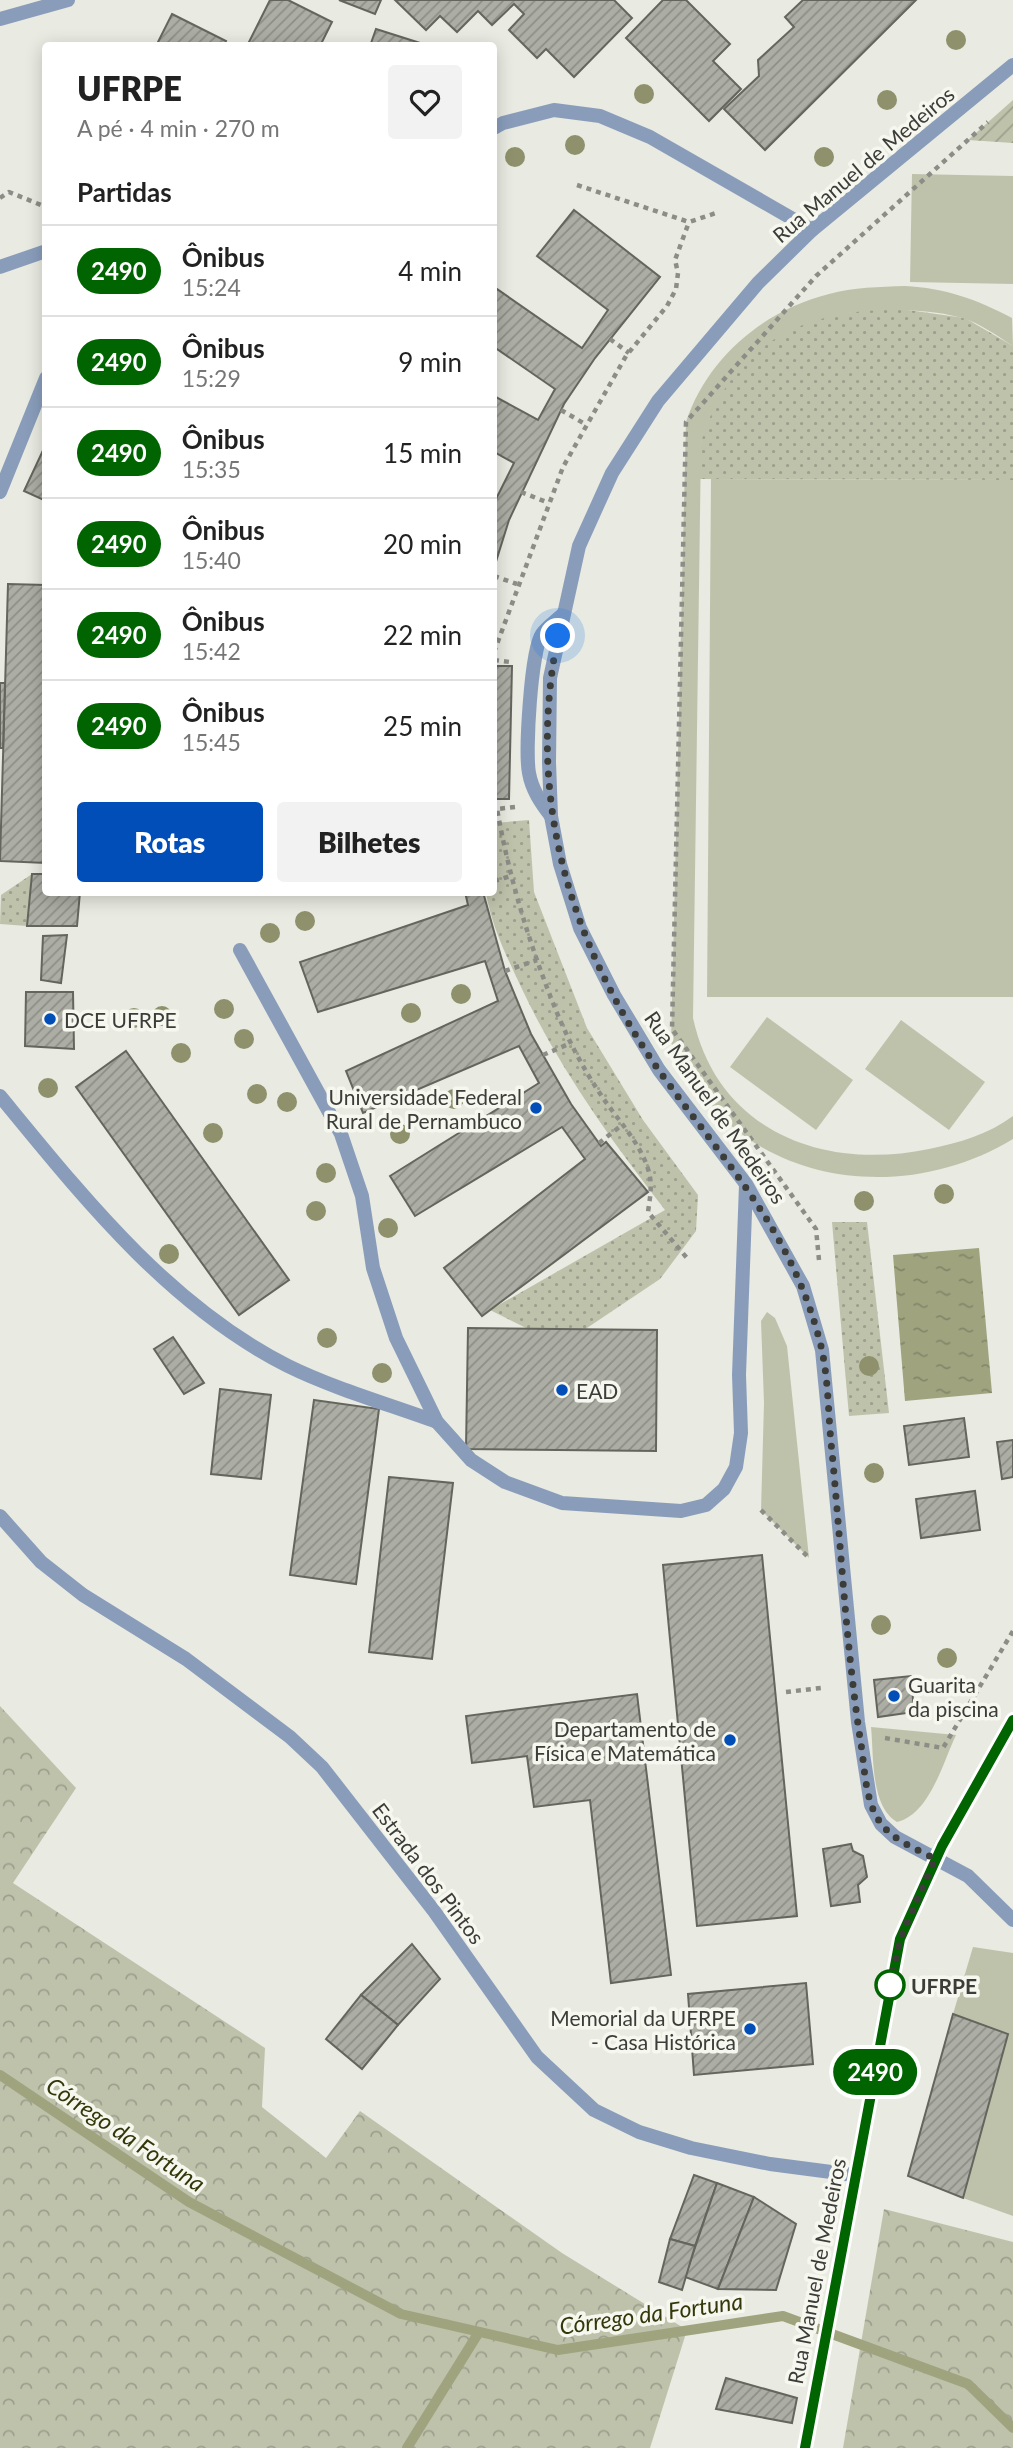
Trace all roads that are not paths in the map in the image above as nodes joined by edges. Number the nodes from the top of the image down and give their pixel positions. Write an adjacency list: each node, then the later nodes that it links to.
1 (68, 0): 2 (street)
2 (0, 19)
3 (1013, 65): 5 (street, Rua Manuel de Medeiros)
4 (497, 126): 5 (street)
5 (812, 230): 10 (street, Rua Manuel de Medeiros)
6 (42, 252): 7 (street)
7 (0, 267)
8 (42, 388): 9 (street)
9 (0, 492)
10 (562, 615): 11 (street, Rua Manuel de Medeiros); 11 (street)
11 (547, 810): 14 (street, Rua Manuel de Medeiros)
12 (240, 950): 15 (street)
13 (0, 1096): 15 (street)
14 (746, 1184): 15 (street); 18 (street, Rua Manuel de Medeiros)
15 (437, 1422)
16 (0, 1516): 20 (street, Estrada dos Pintos)
17 (1013, 1720): 18 (main road, Rua Manuel de Medeiros)
18 (935, 1859): 19 (street); 20 (main road, Rua Manuel de Medeiros)
19 (1013, 1920)
20 (854, 2175): 21 (main road, Rua Manuel de Medeiros)
21 (805, 2448)

